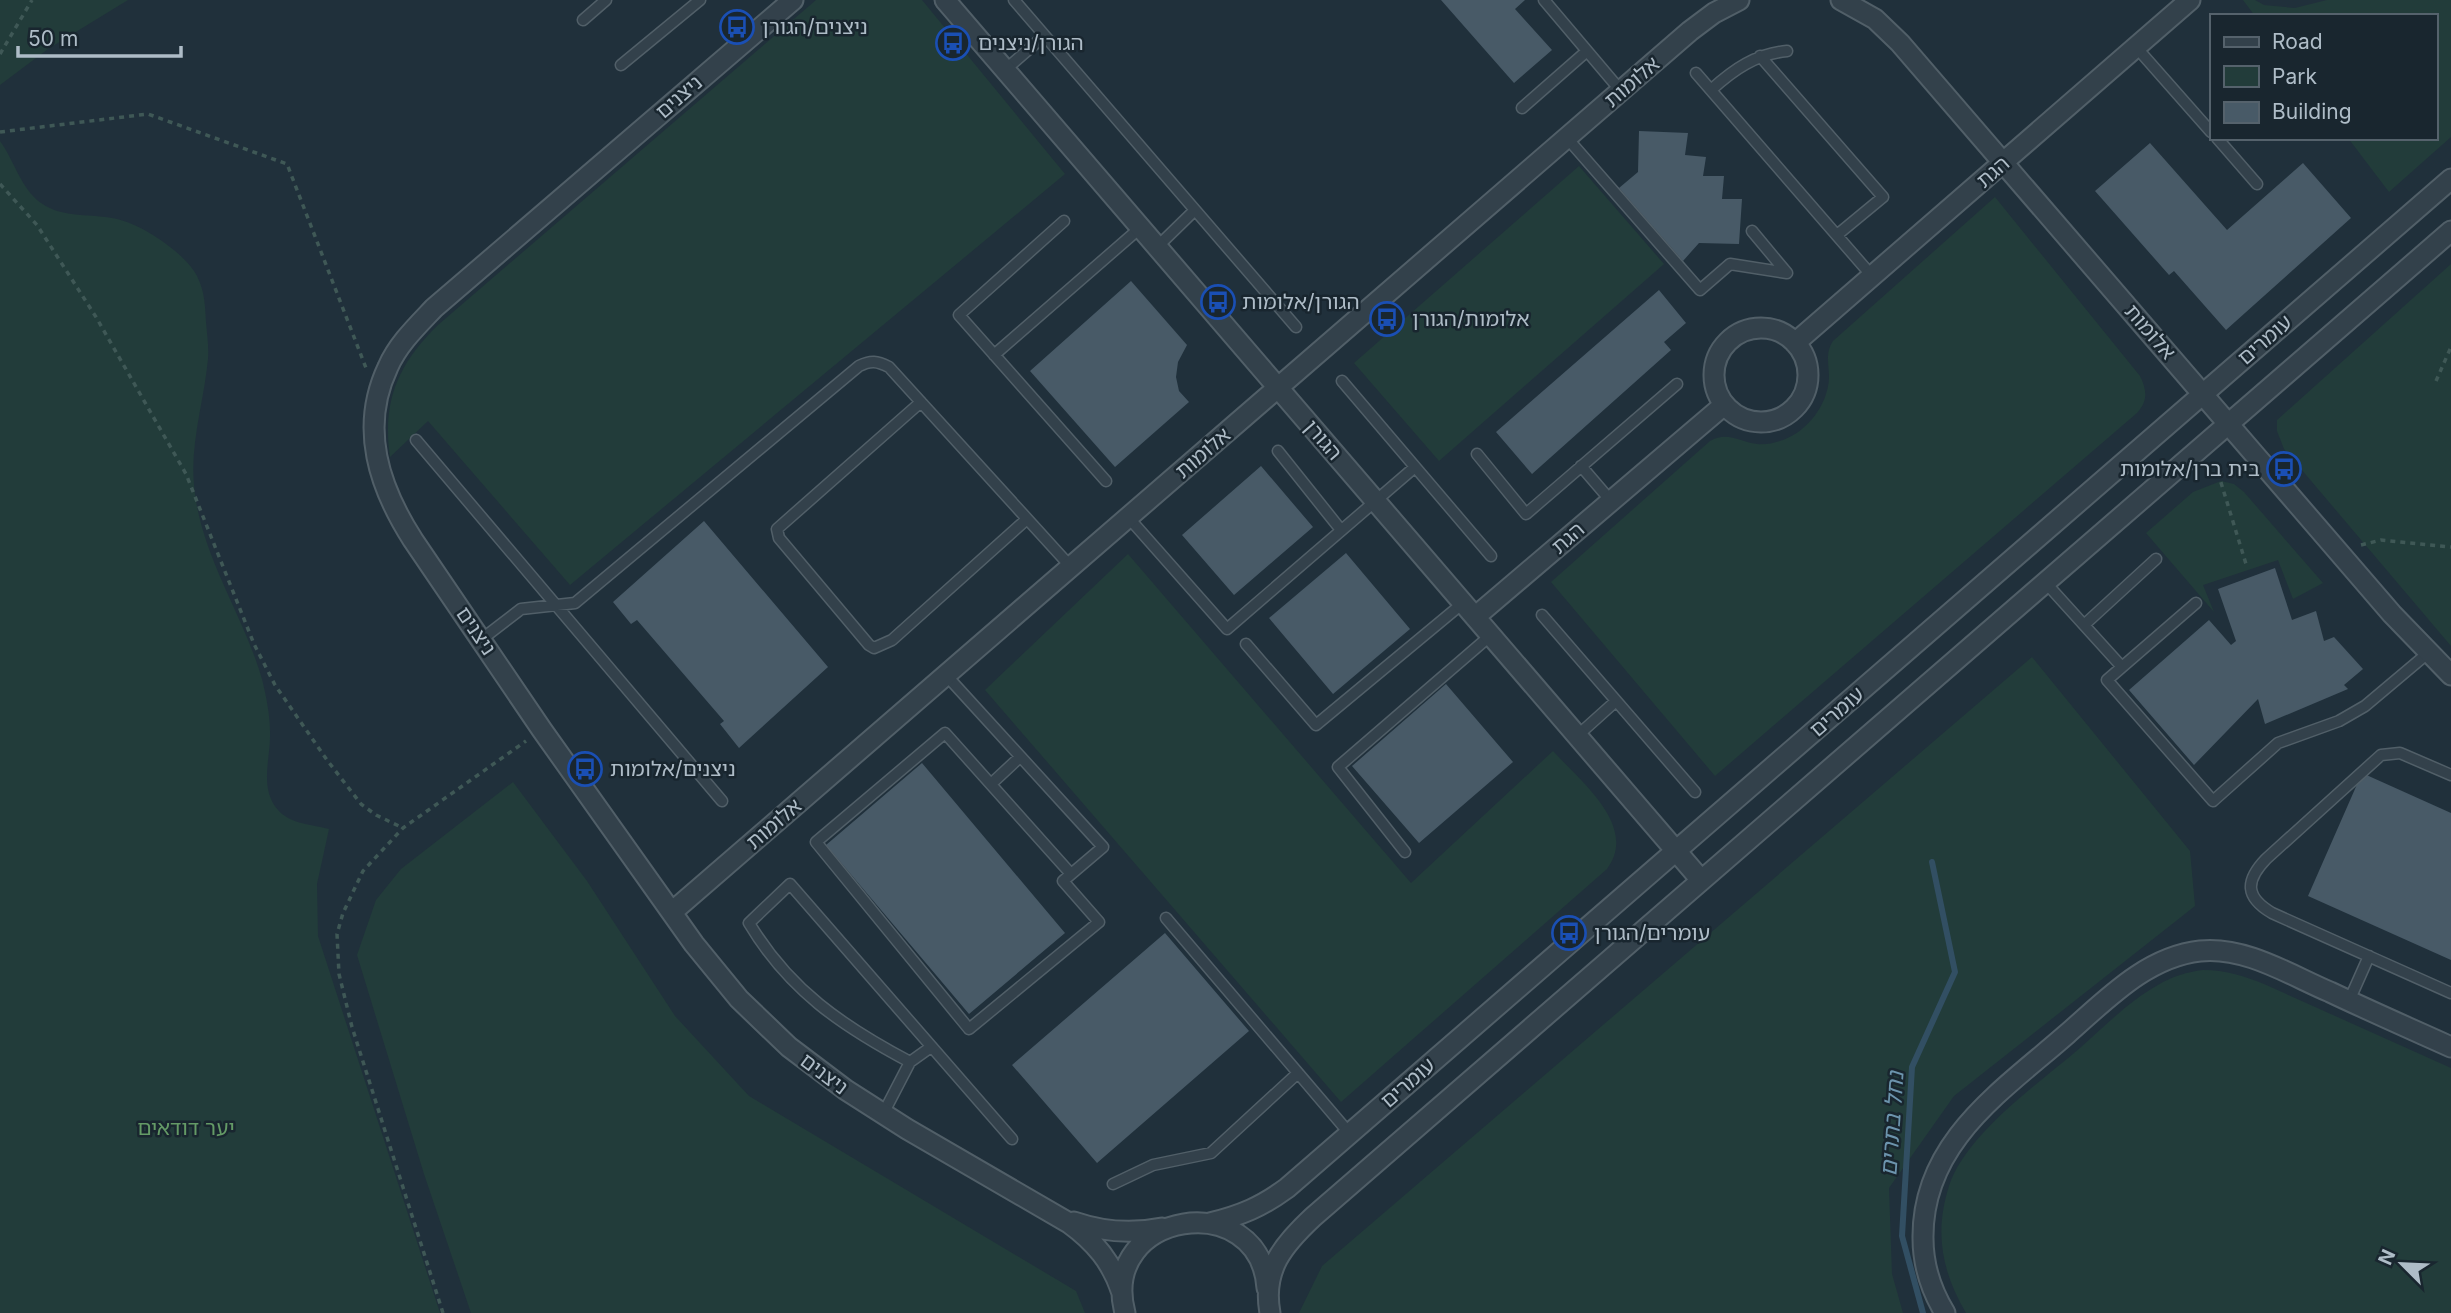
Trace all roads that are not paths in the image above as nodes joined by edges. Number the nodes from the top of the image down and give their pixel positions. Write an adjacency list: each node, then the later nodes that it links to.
1 (606, 0): 10 (lane)
2 (700, 0): 16 (lane)
3 (793, 0): 67 (street, ניצנים)
4 (944, 0): 17 (street, הגורן)
5 (1014, 0): 11 (lane)
6 (1544, 0): 13 (lane)
7 (1739, 0): 20 (street, אלומות)
8 (1841, 0): 25 (street, אלומות)
9 (2190, 0): 12 (street, הגת)
10 (583, 20)
11 (1044, 36): 17 (lane); 28 (lane)
12 (2136, 47): 22 (lane); 25 (street, הגת)
13 (1587, 51): 20 (lane); 21 (lane)
14 (1787, 51): 15 (lane)
15 (1760, 57): 19 (lane); 33 (lane)
16 (621, 65)
17 (1005, 70): 30 (street, הגורן)
18 (1696, 73): 19 (lane)
19 (1711, 90): 33 (lane)
20 (1621, 91): 23 (street, אלומות)
21 (1522, 108)
22 (2210, 131)
23 (1566, 138): 31 (lane); 41 (street, אלומות)
24 (2219, 140): 27 (lane)
25 (2003, 163): 35 (street, הגת); 42 (street, אלומות)
26 (2451, 179): 42 (street, עומרים)
27 (2258, 184)
28 (1195, 210): 34 (lane); 36 (lane)
29 (1064, 222): 38 (lane)
30 (1140, 228): 34 (street, הגורן); 38 (lane)
31 (1752, 231)
32 (2451, 231): 45 (street, עומרים)
33 (1837, 235): 35 (lane)
34 (1157, 247): 41 (street, הגורן)
35 (1872, 276): 37 (street, הגת)
36 (1296, 327)
37 (1795, 343): 44 (street); 44 (street)
38 (994, 355): 51 (lane)
39 (1342, 381): 50 (lane)
40 (1677, 383): 49 (lane)
41 (1278, 388): 52 (street, הגורן); 54 (street, אלומות)
42 (2204, 394): 45 (street, אלומות); 82 (street, עומרים)
43 (921, 402): 55 (lane); 55 (lane); 62 (lane)
44 (1724, 405): 53 (street, הגת)
45 (2229, 423): 60 (street, עומרים); 69 (street, אלומות)
46 (416, 440): 62 (lane)
47 (1278, 451): 56 (lane)
48 (1477, 454): 49 (lane)
49 (1581, 466): 53 (lane)
50 (1415, 467): 52 (lane); 57 (lane)
51 (1106, 481)
52 (1375, 501): 56 (lane); 63 (street, הגורן)
53 (1611, 501): 63 (street, הגת)
54 (1128, 517): 56 (lane); 59 (street, אלומות)
55 (1027, 519): 59 (lane)
56 (1341, 530)
57 (1492, 556)
58 (2156, 559): 65 (lane)
59 (1071, 567): 71 (street, אלומות)
60 (2045, 582): 65 (lane); 85 (street, עומרים)
61 (2196, 603): 70 (lane)
62 (556, 605): 67 (lane); 81 (lane)
63 (1469, 610): 66 (street, הגורן); 68 (lane)
64 (1542, 615): 73 (lane)
65 (2084, 625): 70 (lane)
66 (1491, 635): 74 (street, הגורן); 83 (lane)
67 (482, 639): 86 (street, ניצנים)
68 (1246, 644)
69 (2428, 653): 70 (lane); 72 (street, אלומות)
70 (2122, 667)
71 (946, 675): 75 (lane); 86 (street, אלומות)
72 (2451, 675)
73 (1616, 701): 74 (lane); 79 (lane)
74 (1577, 736): 82 (street, הגורן)
75 (1020, 757): 77 (lane); 84 (lane)
76 (2451, 775): 78 (lane)
77 (990, 783): 84 (lane); 84 (lane)
78 (2343, 788): 80 (lane); 88 (lane)
79 (1695, 792)
80 (2354, 793)
81 (722, 801)
82 (1676, 851): 85 (street, הגורן); 96 (street, עומרים)
83 (1405, 852)
84 (1071, 874)
85 (1701, 880): 103 (street, עומרים)
86 (672, 912): 95 (street, ניצנים)
87 (1166, 918): 94 (lane)
88 (2369, 956): 89 (lane); 90 (lane)
89 (2451, 993)
90 (2349, 1001): 92 (street); 105 (street)
91 (931, 1046): 93 (lane); 93 (lane); 97 (lane)
92 (2451, 1047)
93 (910, 1062): 95 (lane)
94 (1298, 1073): 96 (lane); 98 (lane)
95 (883, 1114): 99 (street, ניצנים)
96 (1349, 1134): 100 (street, עומרים)
97 (1012, 1139)
98 (1113, 1184)
99 (1060, 1216): 101 (street, ניצנים); 102 (street, ניצנים)
100 (1210, 1223): 101 (street, ניצנים); 103 (street)
101 (1169, 1226): 102 (street)
102 (1122, 1293): 104 (street)
103 (1267, 1307)
104 (1125, 1313)
105 (1944, 1313)

